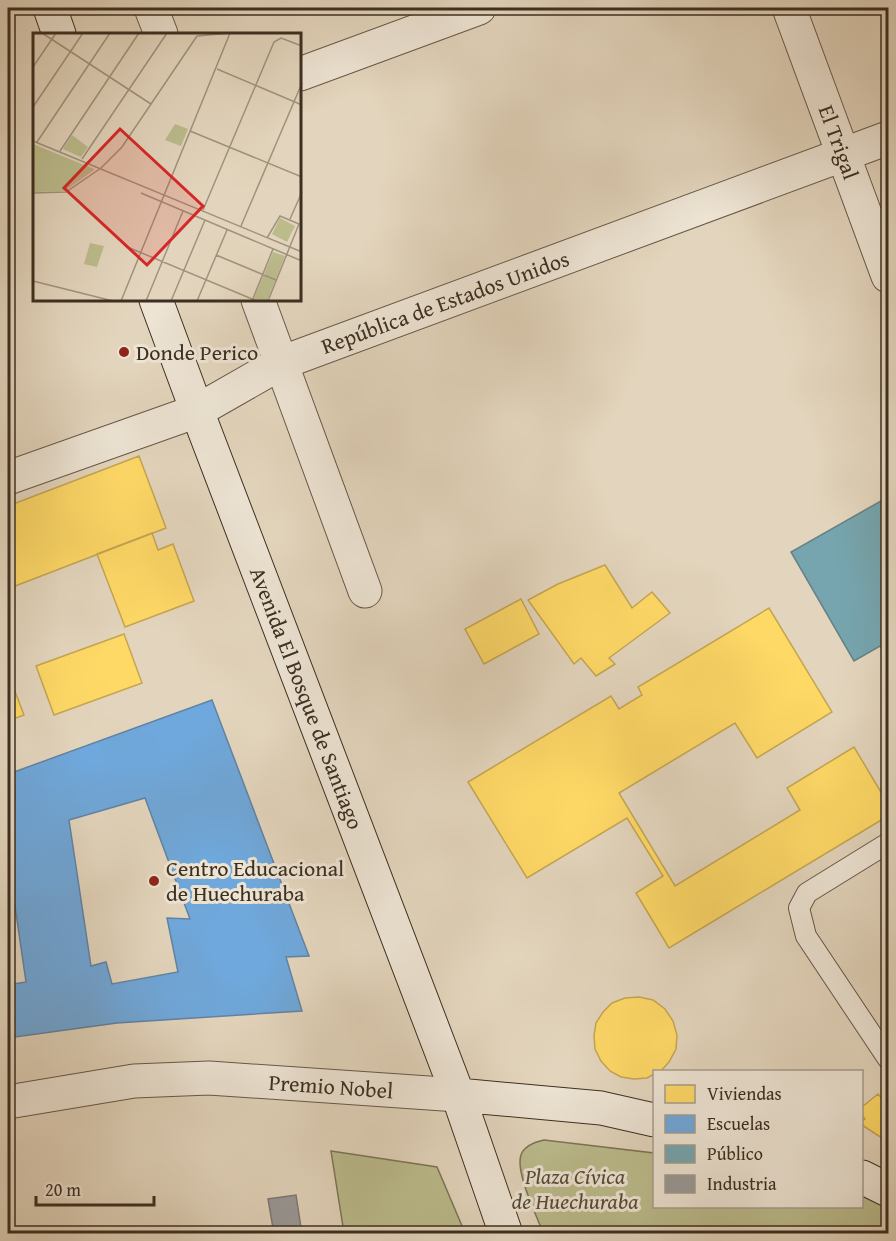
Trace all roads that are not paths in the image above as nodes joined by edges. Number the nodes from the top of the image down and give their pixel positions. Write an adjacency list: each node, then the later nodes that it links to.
1 (50, 8): 5 (street)
2 (152, 8): 6 (street)
3 (479, 8): 7 (street)
4 (789, 8): 9 (street, El Trigal)
5 (59, 33)
6 (161, 33)
7 (302, 73)
8 (888, 138): 9 (street, República de Estados Unidos)
9 (843, 154): 10 (street, El Trigal); 13 (street, República de Estados Unidos)
10 (888, 276)
11 (157, 302): 14 (street, Avenida El Bosque de Santiago)
12 (259, 302): 13 (street)
13 (281, 363): 14 (street, República de Estados Unidos); 16 (street)
14 (197, 411): 15 (street, República de Estados Unidos); 19 (street, Avenida El Bosque de Santiago)
15 (8, 478)
16 (365, 591)
17 (888, 843): 18 (lane)
18 (888, 1059)
19 (458, 1095): 20 (street, Premio Nobel); 21 (street, Premio Nobel); 24 (street, Avenida El Bosque de Santiago)
20 (8, 1102)
21 (653, 1120)
22 (863, 1178): 23 (street)
23 (888, 1190)
24 (506, 1233)

